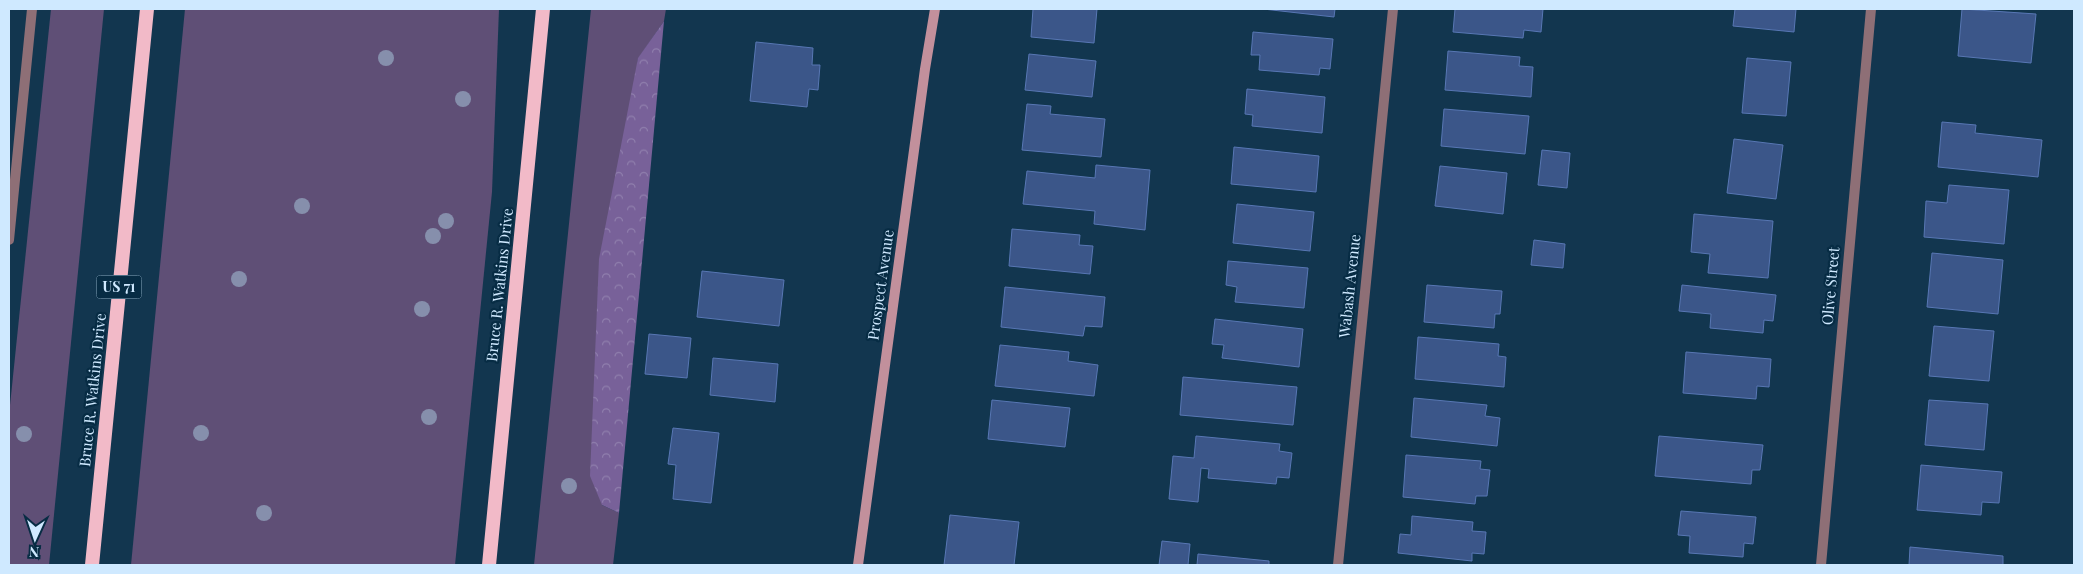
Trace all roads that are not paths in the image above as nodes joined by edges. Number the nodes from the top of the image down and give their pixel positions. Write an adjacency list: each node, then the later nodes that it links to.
1 (32, 9): 7 (street)
2 (147, 9): 8 (highway, Bruce R. Watkins Drive / US 71)
3 (543, 9): 9 (highway, Bruce R. Watkins Drive)
4 (935, 9): 10 (main road, Prospect Avenue)
5 (1393, 9): 11 (street, Wabash Avenue)
6 (1871, 9): 12 (street, Olive Street)
7 (9, 240)
8 (92, 565)
9 (489, 565)
10 (858, 565)
11 (1338, 565)
12 (1821, 565)

